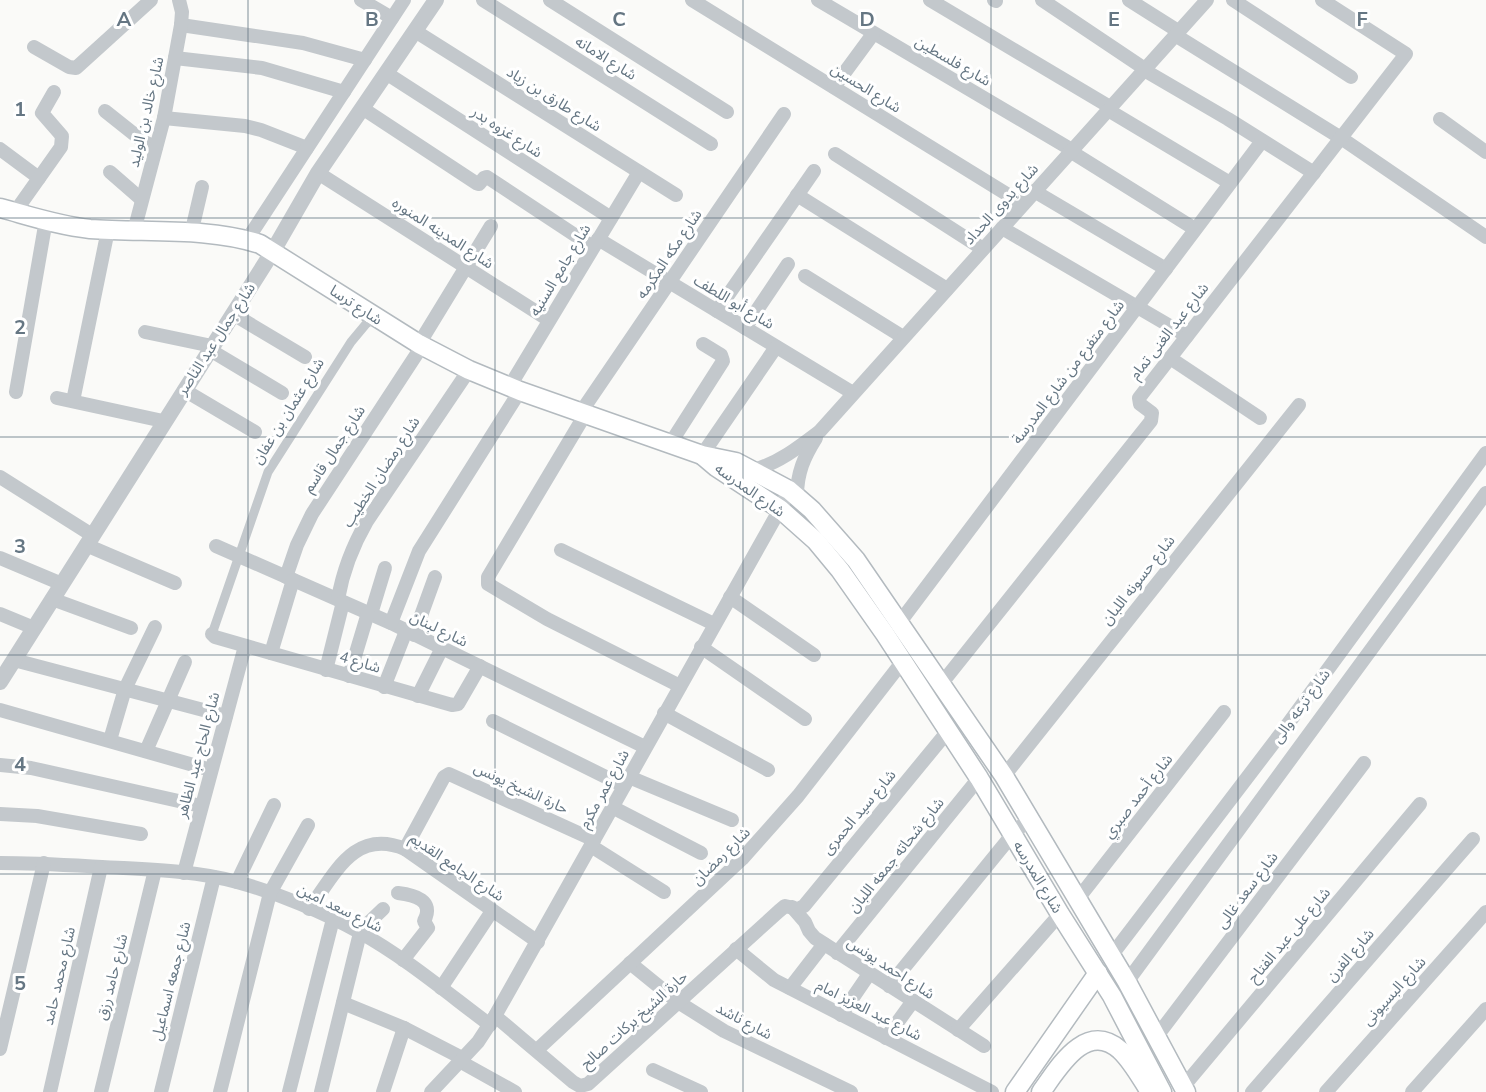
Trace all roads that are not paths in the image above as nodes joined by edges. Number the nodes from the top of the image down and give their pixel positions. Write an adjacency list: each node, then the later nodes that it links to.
1 (151, 0): 21 (street)
2 (179, 0): 17 (street, شارع خالد بن الوليد)
3 (362, 0): 16 (street)
4 (404, 0): 16 (street)
5 (436, 0): 18 (street, شارع جمال عبد الناصر)
6 (483, 0): 39 (street, شارع الامانه)
7 (550, 0): 33 (street)
8 (692, 0): 27 (street, شارع الحسين)
9 (818, 0): 20 (street, شارع فلسطين)
10 (930, 0): 31 (street)
11 (1042, 0): 24 (street)
12 (1130, 0): 19 (street)
13 (1207, 0): 19 (street, شارع بدوى الحداد)
14 (1233, 0): 26 (street)
15 (1322, 0): 37 (street, شارع عبد الغنى تمام)
16 (392, 18): 23 (street)
17 (181, 25): 22 (street, شارع خالد بن الوليد); 23 (street)
18 (415, 31): 25 (street, شارع جمال عبد الناصر); 49 (street, شارع طارق بن زياد)
19 (1177, 33): 24 (street, شارع بدوى الحداد); 37 (street)
20 (873, 34): 27 (street); 43 (street, شارع فلسطين)
21 (34, 46)
22 (175, 58): 29 (street); 35 (street, شارع خالد بن الوليد)
23 (365, 60): 29 (street)
24 (1144, 69): 31 (street, شارع بدوى الحداد); 38 (street)
25 (386, 73): 30 (street, شارع جمال عبد الناصر); 60 (street, شارع غزوه بدر)
26 (1351, 77)
27 (834, 87): 58 (street, شارع الحسين)
28 (54, 92): 51 (street)
29 (344, 92): 42 (street)
30 (362, 108): 48 (street, شارع جمال عبد الناصر); 70 (street, شارع أبو اللطف)
31 (1109, 108): 43 (street, شارع بدوى الحداد); 52 (street)
32 (105, 111): 40 (street)
33 (727, 112)
34 (784, 114): 77 (street, شارع مكه المكرمه)
35 (164, 118): 40 (street, شارع خالد بن الوليد); 42 (street)
36 (1440, 118): 44 (street)
37 (1341, 138): 50 (street, شارع عبد الغنى تمام); 68 (street)
38 (1262, 141): 50 (street); 52 (street, شارع متفرع من شارع المدرسة)
39 (711, 144)
40 (156, 147): 57 (street, شارع خالد بن الوليد)
41 (0, 148): 51 (street)
42 (307, 148): 69 (street)
43 (1071, 151): 54 (street, شارع بدوى الحداد); 64 (street, شارع فلسطين)
44 (1486, 152)
45 (834, 154): 71 (street)
46 (814, 171): 56 (street)
47 (110, 172): 57 (street)
48 (318, 172): 72 (street, شارع جمال عبد الناصر); 74 (street, شارع المدينه المنوره)
49 (639, 172): 55 (street, شارع طارق بن زياد); 60 (street, شارع جامع السنيه)
50 (1314, 173): 86 (street, شارع عبد الغنى تمام)
51 (39, 178): 59 (street)
52 (1230, 183): 64 (street, شارع متفرع من شارع المدرسة)
53 (202, 187): 67 (street)
54 (1034, 192): 58 (street, شارع بدوى الحداد); 75 (street)
55 (676, 195)
56 (797, 195): 78 (street); 80 (street)
57 (141, 199): 66 (street, شارع خالد بن الوليد)
58 (1023, 204): 63 (street, شارع بدوى الحداد)
59 (8, 210): 61 (main road, شارع ترسا)
60 (611, 218): 70 (street, شارع جامع السنيه)
61 (46, 220): 65 (main road, شارع ترسا); 97 (street)
62 (491, 226): 74 (street, شارع جمال قاسم)
63 (1002, 228): 71 (street, شارع بدوى الحداد); 79 (street)
64 (1196, 229): 75 (street, شارع متفرع من شارع المدرسة)
65 (108, 230): 66 (main road, شارع ترسا); 101 (street)
66 (134, 231): 67 (main road, شارع ترسا)
67 (191, 234): 69 (main road, شارع ترسا)
68 (1486, 237)
69 (247, 240): 72 (main road, شارع ترسا)
70 (596, 243): 77 (street, شارع أبو اللطف); 83 (street, شارع جامع السنيه)
71 (983, 249): 78 (street, شارع بدوى الحداد)
72 (273, 251): 81 (street, شارع جمال عبد الناصر); 82 (main road, شارع ترسا)
73 (788, 264): 84 (street)
74 (466, 267): 83 (street, شارع المدينه المنوره); 89 (street, شارع جمال قاسم)
75 (1166, 269): 79 (street, شارع متفرع من شارع المدرسة)
76 (805, 276): 87 (street)
77 (670, 282): 80 (street, شارع أبو اللطف); 103 (street, شارع مكه المكرمه)
78 (947, 289): 87 (street, شارع بدوى الحداد)
79 (1137, 307): 86 (street); 131 (street, شارع متفرع من شارع المدرسة)
80 (717, 311): 84 (street, شارع أبو اللطف)
81 (233, 314): 91 (street, شارع جمال عبد الناصر); 92 (street)
82 (375, 318): 89 (main road, شارع ترسا); 119 (street, شارع عثمان بن عفان)
83 (549, 321): 95 (street, شارع جامع السنيه)
84 (745, 328): 90 (street, شارع أبو اللطف)
85 (145, 333): 91 (street)
86 (1187, 336): 93 (street, شارع عبد الغنى تمام)
87 (903, 337): 99 (street, شارع بدوى الحداد)
88 (703, 344): 108 (street)
89 (421, 345): 94 (main road, شارع ترسا); 123 (street, شارع جمال قاسم)
90 (776, 347): 99 (street, شارع أبو اللطف); 110 (street)
91 (211, 348): 96 (street, شارع جمال عبد الناصر); 98 (street)
92 (305, 357)
93 (1170, 358): 104 (street); 151 (street, شارع عبد الغنى تمام)
94 (469, 370): 95 (main road, شارع ترسا); 128 (street, شارع رمضان الخطيب)
95 (515, 388): 103 (main road, شارع ترسا); 132 (street)
96 (184, 390): 105 (street, شارع جمال عبد الناصر); 107 (street)
97 (16, 392)
98 (282, 393)
99 (854, 393): 106 (street, شارع بدوى الحداد)
100 (57, 398): 101 (street)
101 (73, 401): 105 (street)
102 (1299, 405): 171 (street, شارع حسونه اللبان)
103 (583, 412): 108 (main road, شارع ترسا); 152 (street, شارع مكه المكرمه)
104 (1260, 418)
105 (163, 421): 116 (street, شارع جمال عبد الناصر)
106 (820, 431): 111 (street, شارع بدوى الحداد); 113 (street, شارع بدوى الحداد)
107 (255, 432)
108 (670, 444): 110 (main road, شارع ترسا)
109 (1486, 453): 211 (street, شارع ترعه والى)
110 (702, 455): 111 (main road, شارع المدرسه); 115 (main road, شارع المدرسه)
111 (754, 470): 113 (main road, شارع المدرسه)
112 (0, 477): 116 (street)
113 (793, 493): 115 (street, شارع عمر مكرم); 131 (main road, شارع المدرسه)
114 (1486, 493): 216 (street, شارع ترعه والى)
115 (780, 509): 126 (street, شارع عمر مكرم); 145 (main road, شارع المدرسه)
116 (89, 540): 124 (street); 125 (street, شارع جمال عبد الناصر)
117 (216, 546): 119 (street, شارع لبنان)
118 (561, 550): 133 (street)
119 (238, 556): 123 (street, شارع لبنان); 137 (street, شارع عثمان بن عفان)
120 (0, 558): 125 (street)
121 (385, 568): 130 (street)
122 (435, 577): 138 (street)
123 (289, 578): 128 (street, شارع لبنان); 142 (street, شارع جمال قاسم)
124 (175, 583)
125 (62, 584): 127 (street, شارع جمال عبد الناصر)
126 (730, 597): 133 (street, شارع عمر مكرم); 143 (street)
127 (52, 599): 135 (street, شارع جمال عبد الناصر); 136 (street)
128 (341, 601): 130 (street, شارع لبنان); 148 (street, شارع رمضان الخطيب)
129 (0, 614): 135 (street)
130 (369, 614): 132 (street, شارع لبنان); 149 (street)
131 (900, 622): 151 (main road, شارع المدرسه)
132 (390, 623): 138 (street, شارع لبنان)
133 (714, 624): 140 (street, شارع عمر مكرم)
134 (154, 627): 154 (street)
135 (34, 628): 144 (street, شارع جمال عبد الناصر)
136 (131, 628)
137 (212, 633): 139 (street, شارع 4)
138 (410, 633): 141 (street, شارع لبنان); 153 (street)
139 (245, 645): 142 (street, شارع 4); 160 (street, شارع الحاج عبد الظاهر)
140 (701, 647): 152 (street, شارع عمر مكرم); 161 (street)
141 (442, 648): 147 (street, شارع لبنان); 155 (street)
142 (271, 653): 148 (street, شارع 4)
143 (814, 655)
144 (14, 660): 150 (street, شارع جمال عبد الناصر); 154 (street)
145 (903, 661): 163 (main road, شارع المدرسه); 213 (street, شارع رمضان)
146 (185, 662): 156 (street)
147 (480, 666): 155 (street, شارع 4); 165 (street, شارع لبنان)
148 (326, 670): 149 (street, شارع 4)
149 (349, 676): 153 (street, شارع 4)
150 (1, 678)
151 (942, 683): 171 (main road, شارع المدرسه)
152 (680, 686): 159 (street, شارع عمر مكرم)
153 (384, 687): 155 (street, شارع 4)
154 (125, 689): 156 (street); 164 (street)
155 (418, 696)
156 (168, 701): 160 (street); 166 (street)
157 (0, 710): 164 (street)
158 (1224, 712): 198 (street, شارع أحمد صبري)
159 (664, 713): 165 (street, شارع عمر مكرم); 170 (street)
160 (226, 716): 169 (street, شارع الحاج عبد الظاهر)
161 (805, 719)
162 (493, 721): 173 (street)
163 (948, 731): 172 (main road, شارع المدرسه); 199 (street, شارع سيد الحمرى)
164 (110, 740): 166 (street)
165 (645, 747): 173 (street, شارع عمر مكرم)
166 (146, 751): 169 (street)
167 (1364, 763): 228 (street, شارع سعد غالى)
168 (0, 765): 176 (street)
169 (211, 770): 176 (street, شارع الحاج عبد الظاهر)
170 (768, 770)
171 (1004, 776): 179 (main road, شارع المدرسه)
172 (980, 778): 183 (main road, شارع المدرسه); 210 (street, شارع شحاته جمعه اللبان)
173 (626, 782): 177 (street, شارع عمر مكرم); 180 (street)
174 (1420, 804): 235 (street, شارع على عبد الفتاح)
175 (274, 805): 194 (street)
176 (201, 806): 192 (street, شارع الحاج عبد الظاهر)
177 (612, 807): 185 (street, شارع عمر مكرم); 187 (street)
178 (0, 814): 182 (street)
179 (1029, 819): 183 (street); 198 (main road, شارع المدرسه)
180 (732, 820)
181 (308, 825): 196 (street)
182 (141, 834)
183 (1012, 835): 204 (main road, شارع المدرسه); 217 (street)
184 (1473, 839): 252 (street, شارع الفرن)
185 (592, 843): 186 (street, حارة الشيخ يونس); 195 (street); 207 (street, شارع عمر مكرم)
186 (405, 849): 200 (street, شارع الجامع القديم); 202 (street, شارع الجامع القديم)
187 (701, 853)
188 (0, 863): 189 (street)
189 (44, 863): 190 (street); 231 (street)
190 (101, 867): 191 (street); 236 (street, شارع محمد حامد)
191 (155, 870): 192 (street, شارع سعد امين); 237 (street, شارع حامد رزق)
192 (184, 873): 193 (street, شارع سعد امين)
193 (214, 877): 194 (street, شارع سعد امين); 238 (street, شارع جمعه اسماعيل)
194 (237, 882): 196 (street, شارع سعد امين)
195 (664, 891)
196 (270, 893): 200 (street, شارع سعد امين); 239 (street)
197 (398, 893): 212 (street)
198 (1077, 900): 211 (main road, شارع المدرسه)
199 (792, 907): 208 (street, شارع احمد يونس); 209 (street, حارة الشيخ بركات صالح)
200 (309, 909): 205 (street, شارع سعد امين)
201 (383, 909): 206 (street)
202 (492, 911): 207 (street, شارع الجامع القديم); 218 (street)
203 (1486, 912): 253 (street, شارع البسيونى)
204 (1060, 914): 214 (main road, شارع المدرسه); 227 (street)
205 (333, 919): 206 (street, شارع سعد امين); 240 (street)
206 (359, 932): 212 (street, شارع سعد امين); 222 (street)
207 (537, 942): 225 (street, شارع عمر مكرم)
208 (824, 944): 210 (street, شارع احمد يونس); 219 (street)
209 (736, 949): 219 (street, شارع عبد العزيز امام); 221 (street, حارة الشيخ بركات صالح)
210 (837, 953): 215 (street, شارع احمد يونس)
211 (1111, 956): 216 (main road, شارع المدرسه)
212 (403, 960): 218 (street, شارع سعد امين)
213 (630, 963): 221 (street, شارع ناشد); 232 (street, شارع رمضان)
214 (1098, 973): 248 (main road); 251 (main road, شارع المدرسه)
215 (869, 974): 217 (street, شارع احمد يونس); 224 (street)
216 (1127, 982): 228 (main road, شارع المدرسه)
217 (889, 986): 220 (street, شارع احمد يونس)
218 (441, 988): 225 (street, شارع سعد امين)
219 (790, 988): 224 (street, شارع عبد العزيز امام)
220 (913, 1001): 227 (street, شارع احمد يونس); 229 (street)
221 (678, 1002): 232 (street, حارة الشيخ بركات صالح); 246 (street, شارع ناشد)
222 (343, 1003): 226 (street); 241 (street)
223 (1486, 1009): 254 (street)
224 (841, 1015): 229 (street, شارع عبد العزيز امام)
225 (493, 1021): 232 (street, حارة الشيخ بركات صالح); 233 (street, شارع عمر مكرم)
226 (404, 1028): 233 (street); 242 (street)
227 (958, 1030): 230 (street, شارع احمد يونس)
228 (1156, 1036): 235 (main road, شارع المدرسه)
229 (886, 1038): 247 (street, شارع عبد العزيز امام)
230 (984, 1046)
231 (0, 1049)
232 (537, 1050)
233 (463, 1060): 243 (street, شارع عمر مكرم); 244 (street)
234 (653, 1070): 245 (street)
235 (1184, 1090)
236 (50, 1092)
237 (101, 1092)
238 (161, 1092)
239 (220, 1092)
240 (289, 1092)
241 (321, 1092)
242 (384, 1092)
243 (431, 1092)
244 (515, 1092)
245 (701, 1092)
246 (851, 1092)
247 (992, 1092)
248 (1015, 1092)
249 (1041, 1092): 250 (main road)
250 (1150, 1092)
251 (1162, 1092)
252 (1252, 1092)
253 (1326, 1092)
254 (1412, 1092)

